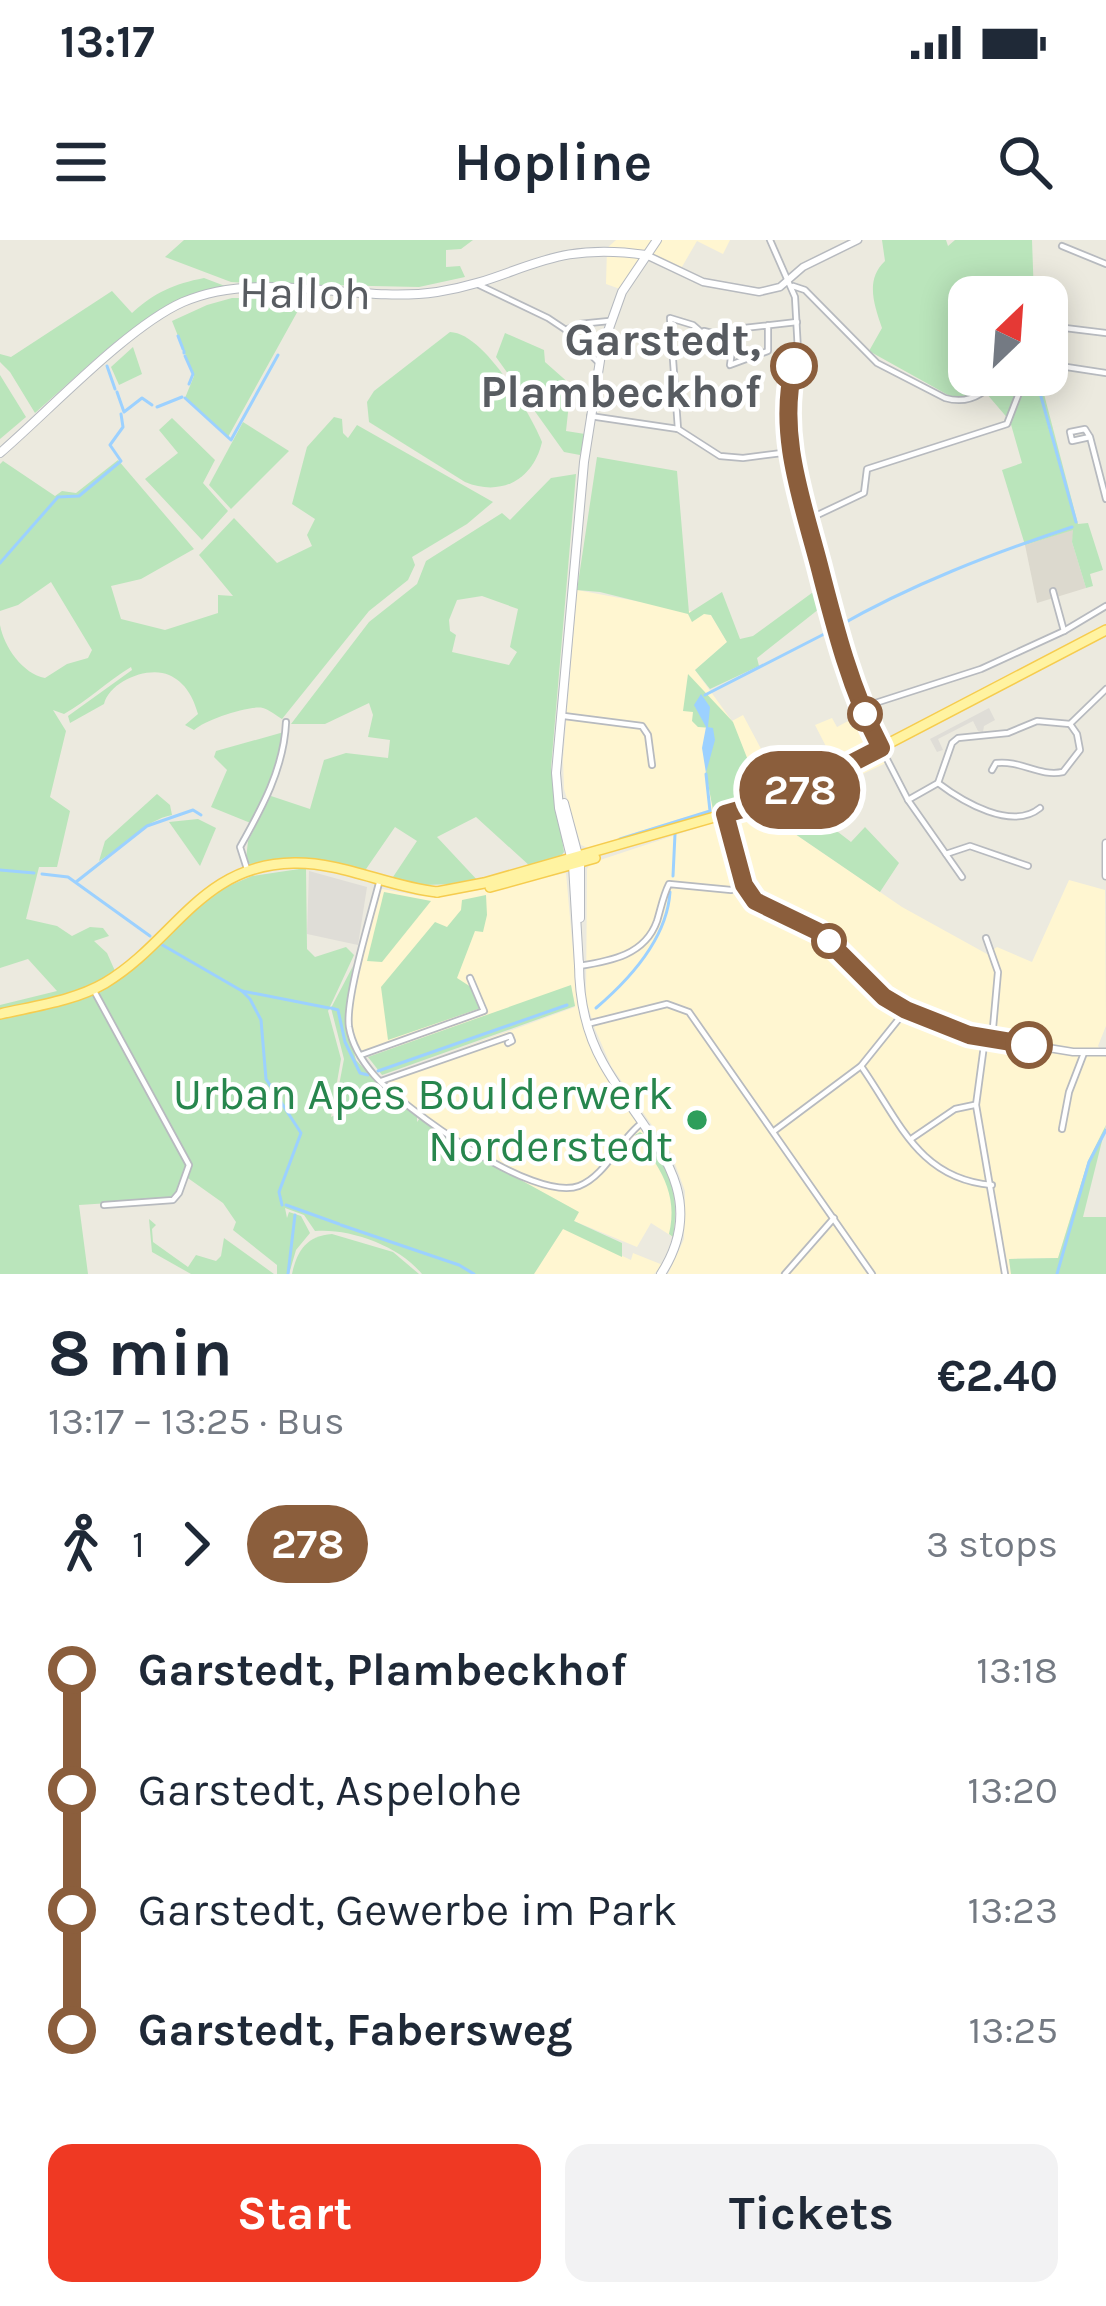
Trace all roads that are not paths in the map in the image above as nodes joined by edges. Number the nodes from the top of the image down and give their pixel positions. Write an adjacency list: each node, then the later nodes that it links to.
1 (657, 240): 5 (main road)
2 (770, 240): 8 (street)
3 (858, 240): 8 (street)
4 (1063, 247): 6 (street)
5 (646, 256): 7 (main road, Halloh); 8 (street); 9 (main road)
6 (1106, 264)
7 (476, 280): 13 (street); 25 (main road, Halloh)
8 (791, 283): 10 (street); 19 (street)
9 (609, 321): 13 (street); 16 (main road)
10 (797, 322): 11 (street); 24 (street)
11 (768, 325): 11 (street)
12 (1068, 328): 15 (street)
13 (566, 330): 16 (street)
14 (704, 331): 22 (street)
15 (1106, 333)
16 (600, 363): 21 (main road)
17 (1068, 368): 18 (street)
18 (1106, 374)
19 (976, 396)
20 (1018, 396): 27 (street)
21 (590, 416): 22 (street); 34 (main road)
22 (678, 429): 24 (street)
23 (1090, 437): 26 (street)
24 (790, 452): 27 (street)
25 (0, 453)
26 (1106, 499)
27 (807, 520): 33 (street)
28 (1053, 591): 31 (street)
29 (1106, 606): 31 (street)
30 (1106, 630): 37 (main road)
31 (1064, 631): 33 (street)
32 (1106, 689): 36 (street)
33 (862, 707): 37 (street)
34 (562, 716): 38 (street); 46 (main road)
35 (286, 722): 48 (street)
36 (1070, 724): 39 (street); 40 (street)
37 (881, 748): 41 (street); 43 (main road)
38 (652, 765)
39 (992, 770)
40 (938, 783): 41 (street); 42 (street)
41 (908, 800): 45 (street)
42 (1040, 808)
43 (725, 814): 46 (main road); 52 (street)
44 (1106, 843): 49 (street)
45 (946, 854): 47 (street); 50 (street)
46 (575, 860): 51 (main road); 54 (main road)
47 (1028, 866)
48 (248, 872): 51 (main road); 56 (main road)
49 (1106, 876)
50 (962, 877)
51 (379, 881): 64 (street)
52 (744, 885): 54 (street); 57 (street)
53 (986, 938): 60 (street)
54 (579, 966): 59 (main road)
55 (470, 978): 64 (street)
56 (93, 989): 58 (main road); 73 (street)
57 (906, 1010): 60 (street); 65 (street)
58 (0, 1014)
59 (587, 1024): 68 (main road); 70 (street)
60 (988, 1039): 63 (street); 67 (street)
61 (496, 1040): 66 (street)
62 (1106, 1048): 63 (street)
63 (1087, 1053): 69 (street)
64 (360, 1055): 66 (street)
65 (861, 1066): 70 (street); 71 (street)
66 (381, 1081): 68 (street)
67 (976, 1105): 71 (street); 72 (street)
68 (643, 1122): 75 (main road)
69 (1062, 1130)
70 (774, 1132): 74 (street)
71 (911, 1139): 72 (street)
72 (992, 1185): 78 (street)
73 (104, 1205)
74 (834, 1218): 76 (street); 77 (street)
75 (661, 1274)
76 (785, 1274)
77 (872, 1274)
78 (1005, 1274)

